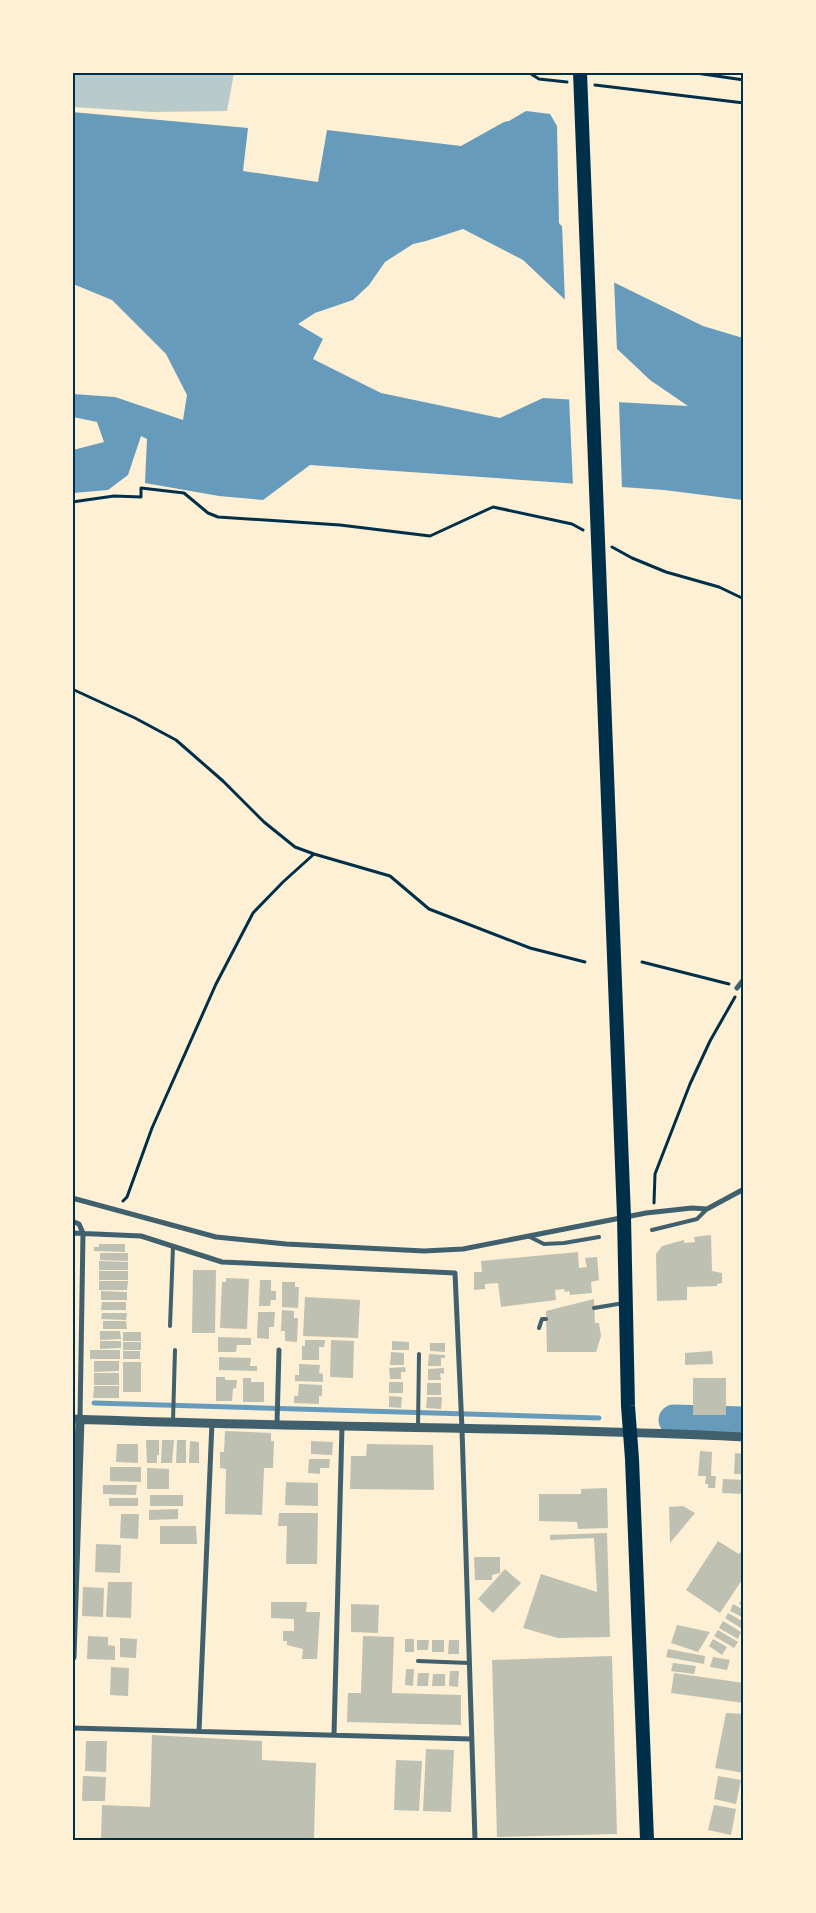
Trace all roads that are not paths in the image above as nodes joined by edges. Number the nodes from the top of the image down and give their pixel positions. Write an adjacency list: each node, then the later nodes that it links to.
1 (583, 78): 7 (highway)
2 (744, 979): 3 (street)
3 (737, 988)
4 (744, 1189): 6 (street)
5 (72, 1198): 12 (street)
6 (707, 1209): 7 (street); 9 (lane)
7 (624, 1217): 12 (street); 15 (highway)
8 (72, 1221): 11 (street)
9 (652, 1230)
10 (72, 1233): 11 (street)
11 (83, 1233): 14 (street); 23 (street)
12 (528, 1236): 13 (lane)
13 (599, 1237)
14 (173, 1247): 18 (lane); 29 (street)
15 (626, 1303): 16 (lane); 30 (highway)
16 (594, 1308)
17 (546, 1319): 19 (lane)
18 (170, 1326)
19 (539, 1328)
20 (175, 1350): 24 (lane)
21 (280, 1350): 26 (street)
22 (419, 1354): 28 (lane)
23 (76, 1419): 24 (street); 32 (street)
24 (173, 1421): 25 (street)
25 (212, 1422): 26 (street); 37 (street)
26 (277, 1424): 27 (street)
27 (342, 1426): 28 (street); 38 (street)
28 (418, 1428): 29 (street)
29 (462, 1429): 30 (street); 35 (street)
30 (631, 1432): 31 (street); 41 (highway)
31 (744, 1437)
32 (74, 1572): 33 (street)
33 (72, 1657)
34 (418, 1661): 35 (lane)
35 (469, 1662): 39 (street)
36 (72, 1728): 37 (street)
37 (200, 1731): 38 (street)
38 (334, 1735): 39 (street)
39 (471, 1739): 40 (street)
40 (475, 1840)
41 (647, 1840)

